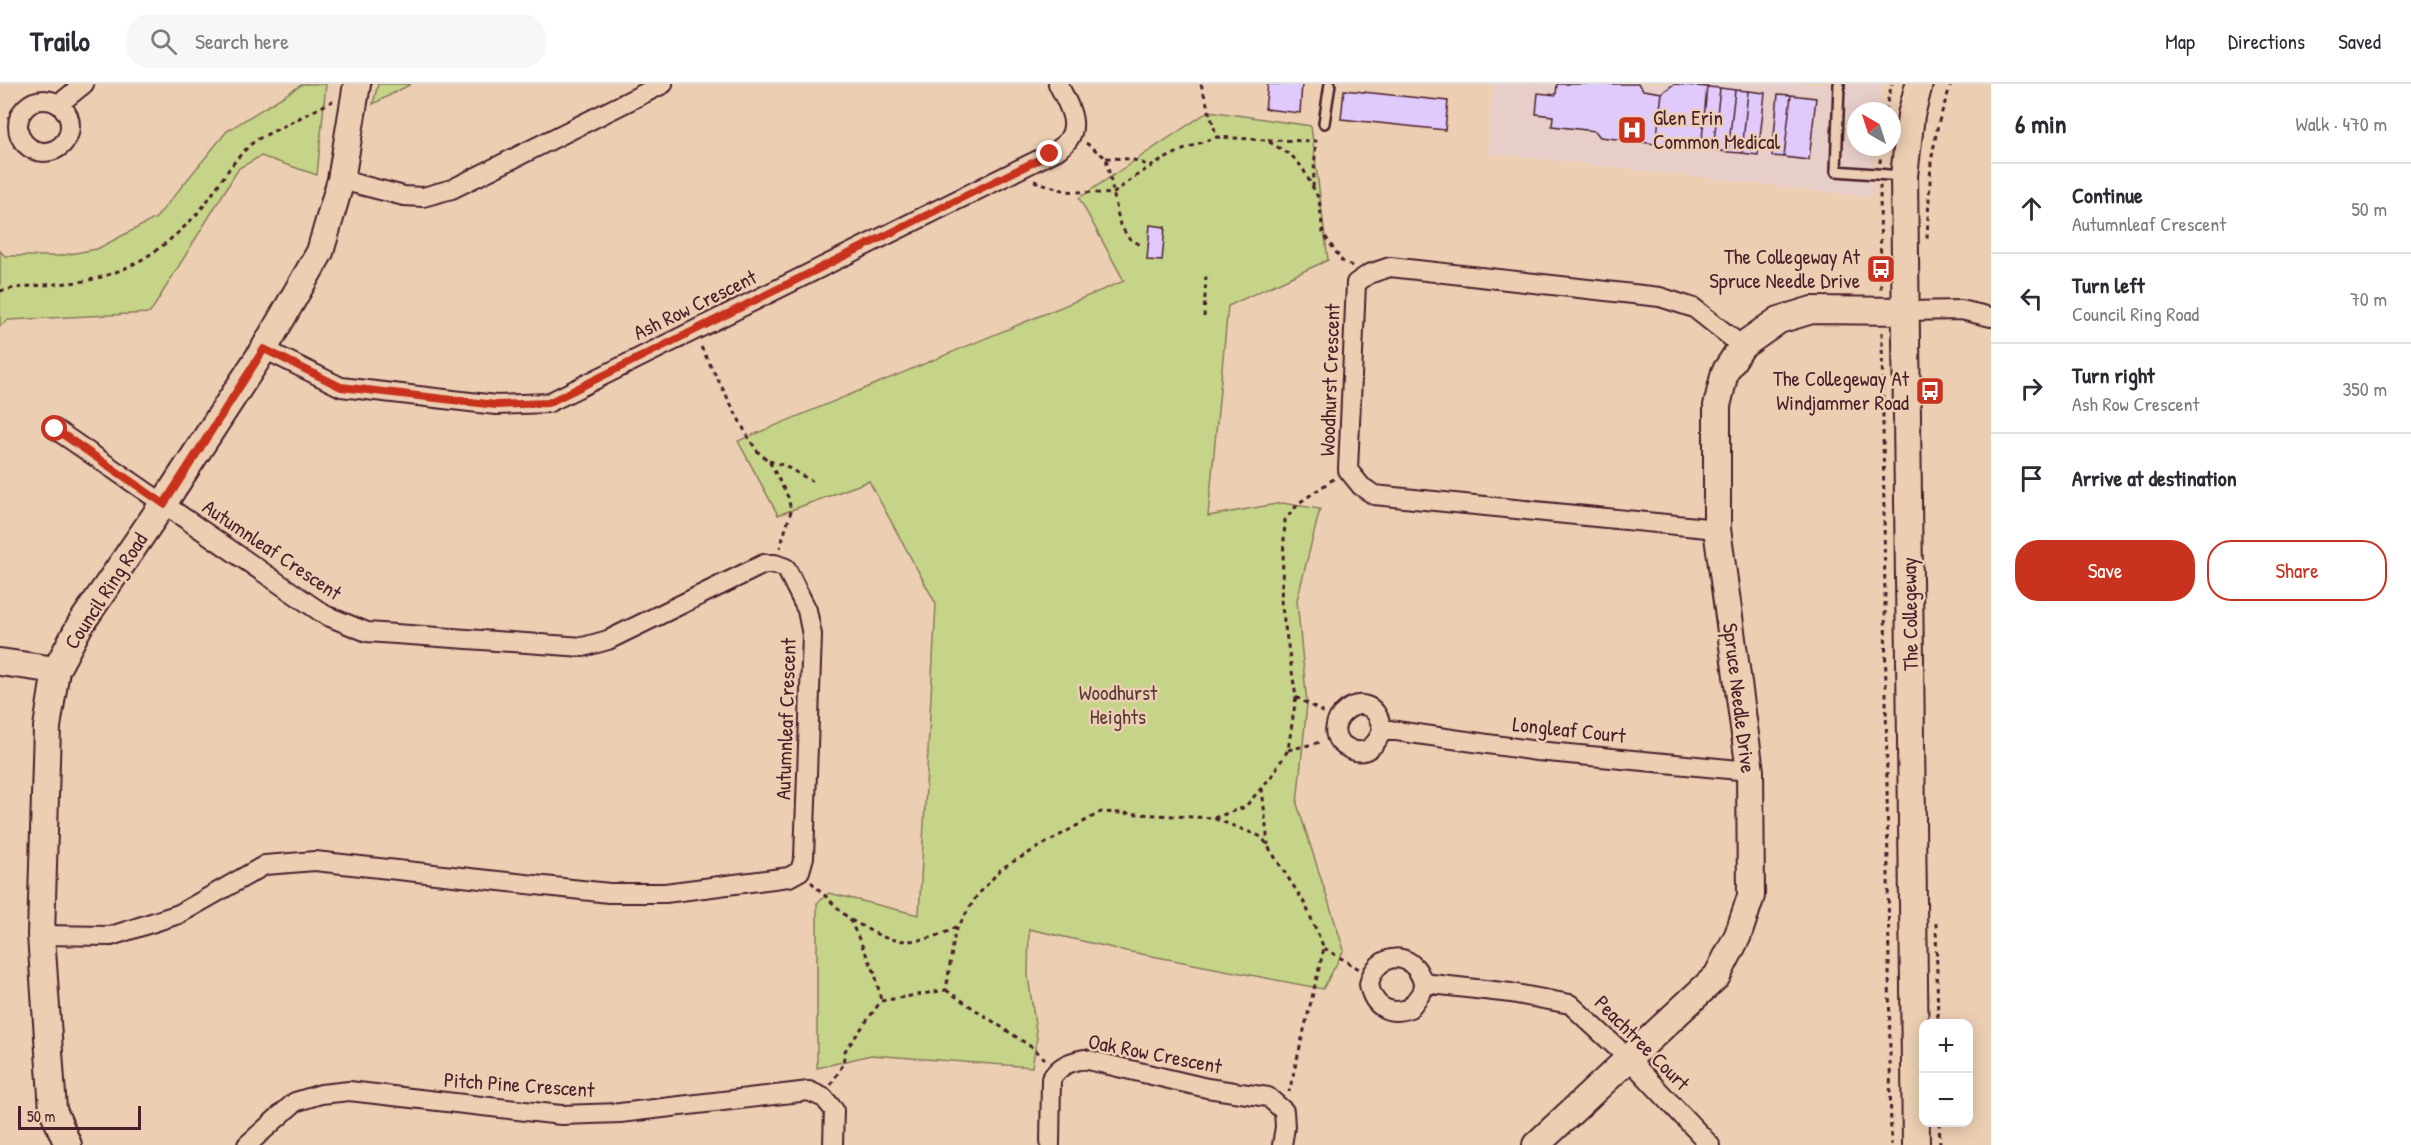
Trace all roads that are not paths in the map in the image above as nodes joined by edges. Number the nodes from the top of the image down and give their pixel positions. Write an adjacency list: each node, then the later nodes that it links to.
1 (84, 84): 8 (street)
2 (663, 84): 11 (street)
3 (1058, 84): 15 (street, Ash Row Crescent)
4 (1330, 84): 9 (lane)
5 (1839, 84): 10 (lane)
6 (1919, 84): 10 (street, The Collegeway)
7 (356, 86): 11 (street, Council Ring Road)
8 (59, 104)
9 (1324, 123)
10 (1892, 175): 12 (street, The Collegeway)
11 (341, 180): 15 (street, Council Ring Road)
12 (1906, 311): 13 (street); 14 (street, Spruce Needle Drive); 33 (street, The Collegeway)
13 (1991, 317)
14 (1742, 346): 18 (street, Spruce Needle Drive); 18 (street, Woodhurst Crescent)
15 (264, 349): 17 (street, Council Ring Road)
16 (55, 429): 17 (street, Autumnleaf Crescent)
17 (164, 504): 20 (street, Council Ring Road); 23 (street, Autumnleaf Crescent)
18 (1717, 529): 22 (street, Spruce Needle Drive)
19 (0, 662): 20 (street)
20 (56, 670): 23 (street, Council Ring Road)
21 (1382, 729): 21 (street); 22 (street, Longleaf Court)
22 (1750, 771): 25 (street, Spruce Needle Drive)
23 (41, 934): 26 (street, Council Ring Road)
24 (1422, 983): 24 (street); 25 (street, Peachtree Court)
25 (1628, 1058): 31 (street, Spruce Needle Drive); 32 (street, Peachtree Court)
26 (68, 1145)
27 (247, 1145): 28 (street, Pitch Pine Crescent)
28 (833, 1145)
29 (1050, 1145): 30 (street, Oak Row Crescent)
30 (1282, 1145)
31 (1536, 1145)
32 (1710, 1145)
33 (1916, 1145)

